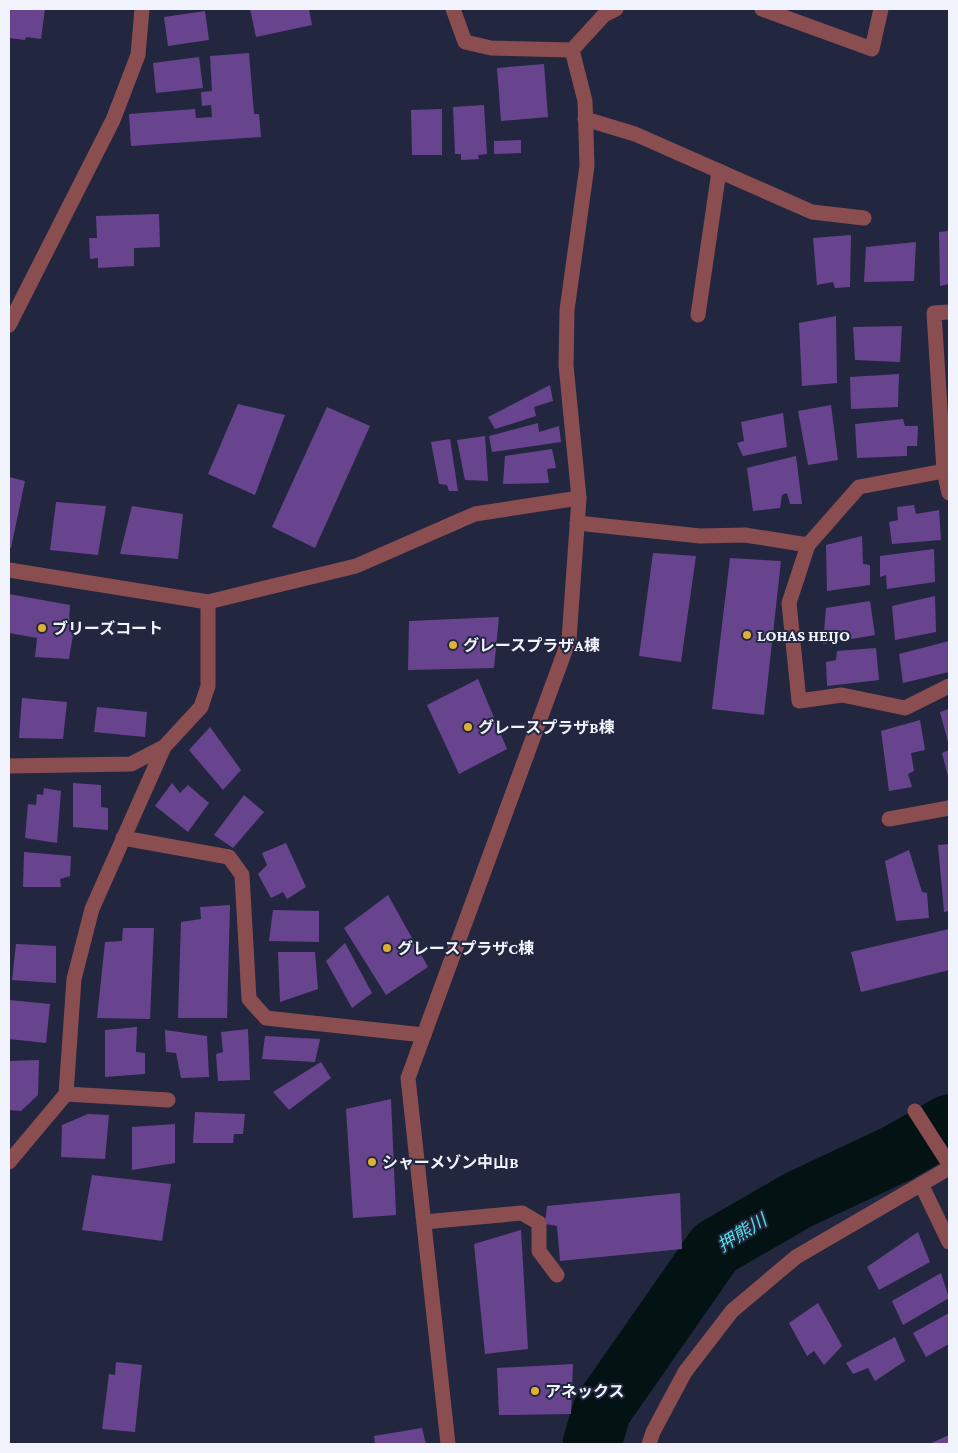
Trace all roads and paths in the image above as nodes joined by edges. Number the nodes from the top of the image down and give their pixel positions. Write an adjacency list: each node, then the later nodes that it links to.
1 (142, 9): 12 (street)
2 (453, 9): 6 (street)
3 (616, 9): 6 (street)
4 (762, 9): 5 (street)
5 (881, 9)
6 (572, 50): 7 (street)
7 (585, 119): 8 (street); 15 (street)
8 (719, 171): 9 (street); 11 (street)
9 (864, 218)
10 (949, 312): 13 (street)
11 (698, 314)
12 (9, 323)
13 (944, 471): 14 (street); 17 (street)
14 (949, 493)
15 (578, 498): 16 (street); 19 (street)
16 (577, 523): 17 (street); 26 (street)
17 (808, 545): 20 (street)
18 (9, 570): 19 (street)
19 (208, 602): 21 (street)
20 (949, 686)
21 (164, 747): 22 (street); 25 (street)
22 (9, 766)
23 (949, 808): 24 (street)
24 (889, 819)
25 (123, 838): 26 (street); 27 (street)
26 (424, 1034): 34 (street)
27 (66, 1094): 28 (street); 30 (street)
28 (168, 1100)
29 (915, 1111): 31 (street)
30 (9, 1162)
31 (949, 1164)
32 (949, 1168): 33 (street)
33 (921, 1184): 35 (street); 38 (street)
34 (424, 1222): 36 (street); 37 (street)
35 (949, 1242)
36 (557, 1275)
37 (448, 1444)
38 (649, 1444)

